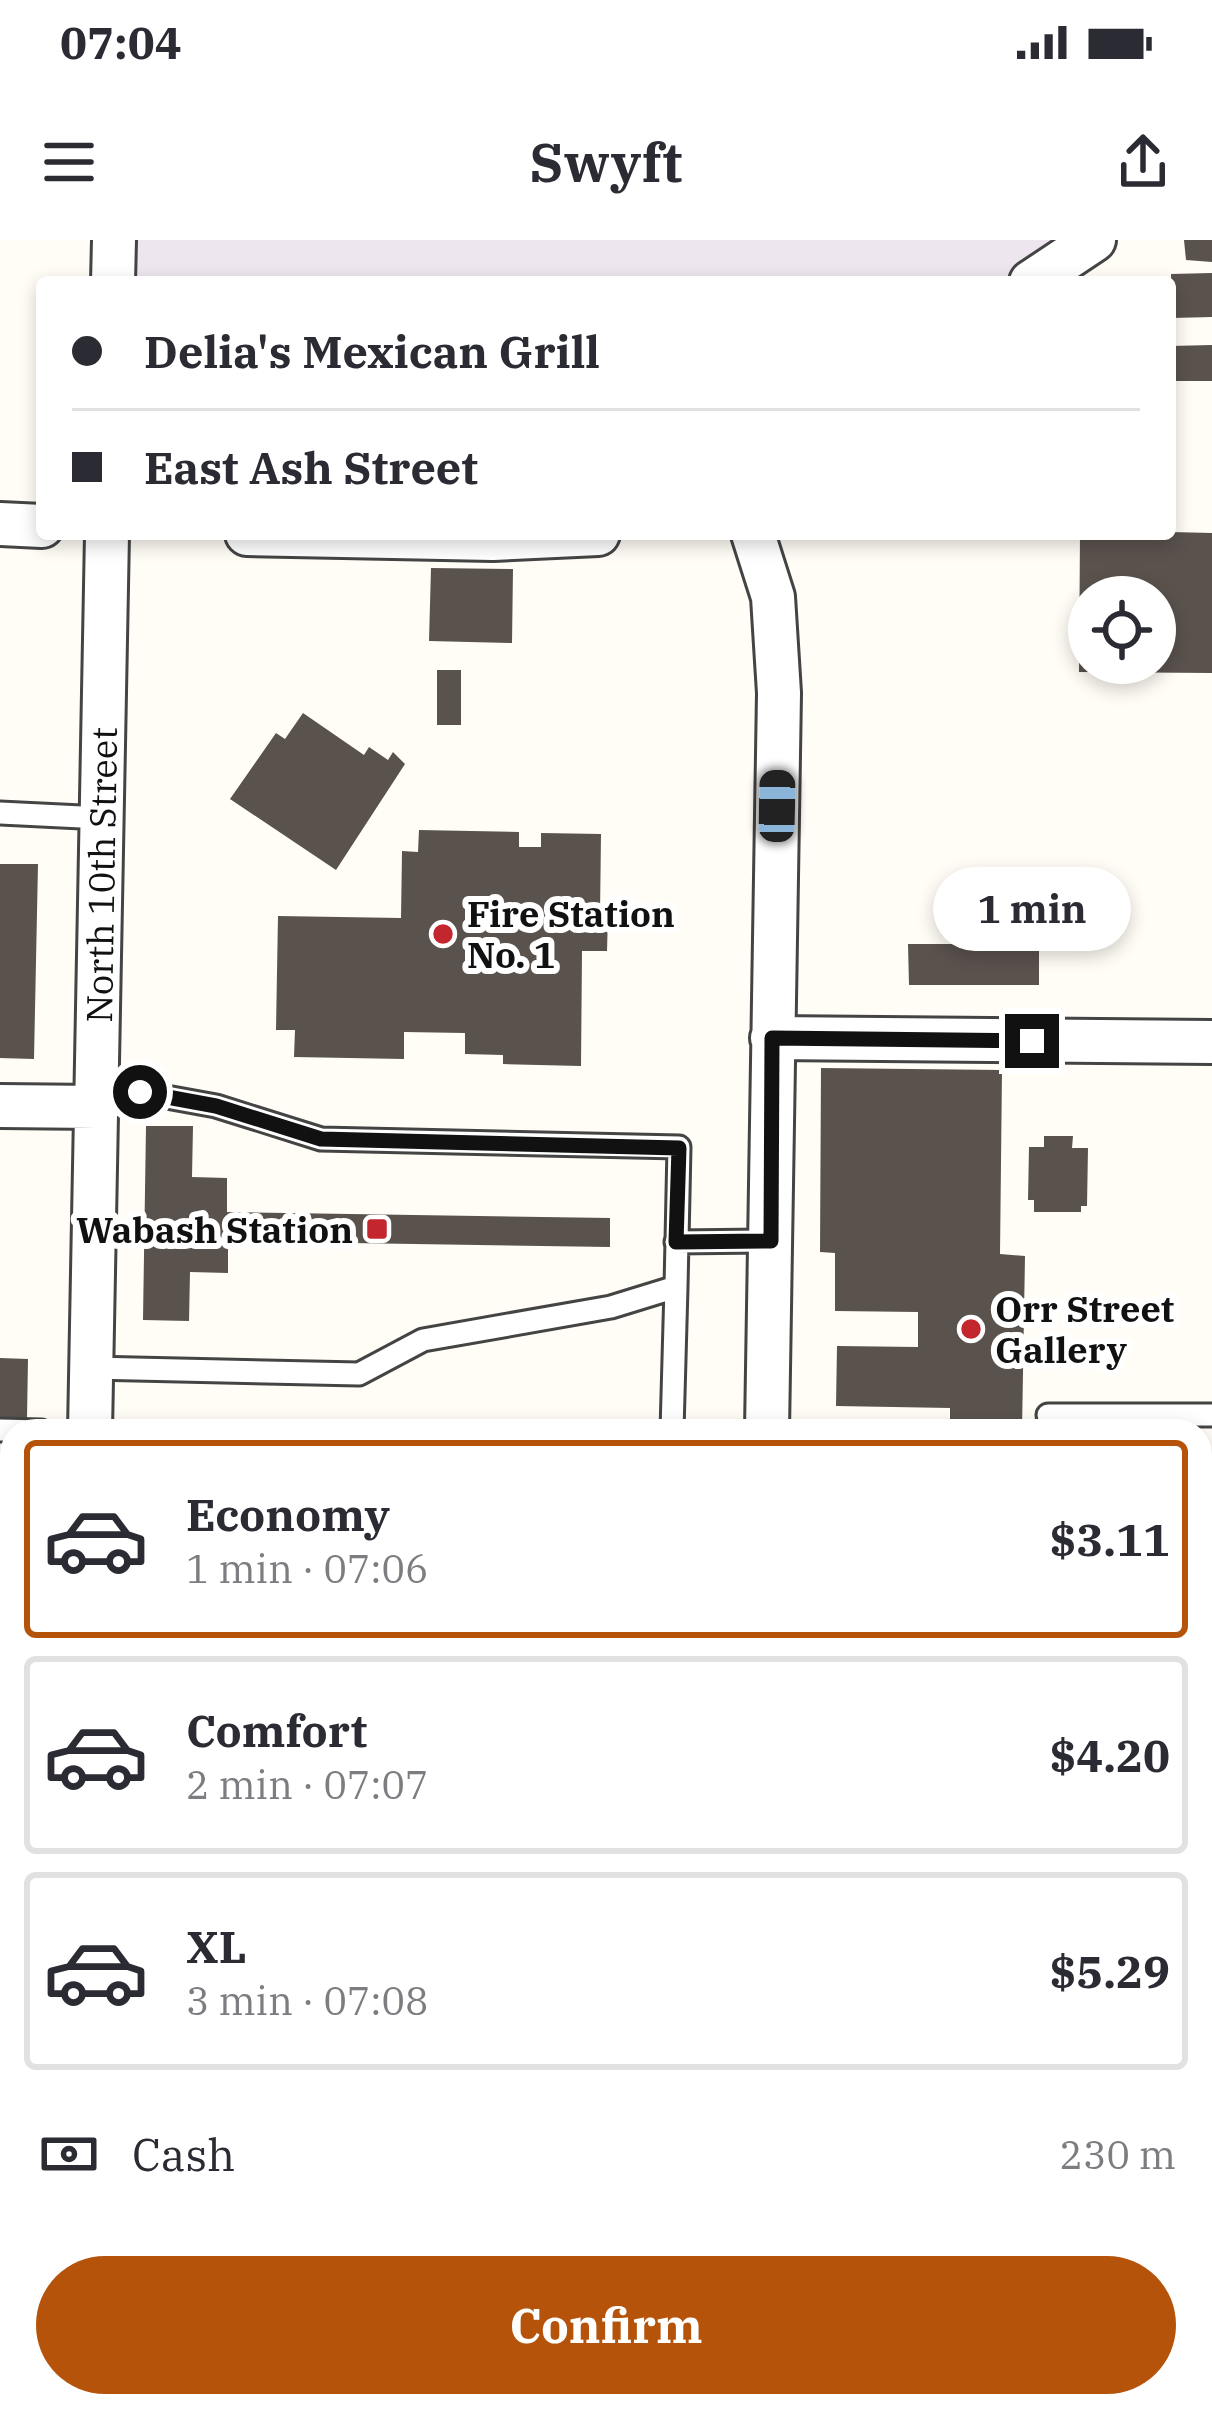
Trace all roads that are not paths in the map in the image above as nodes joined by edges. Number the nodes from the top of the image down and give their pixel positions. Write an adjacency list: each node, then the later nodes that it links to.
1 (114, 240): 3 (street)
2 (1094, 240): 4 (street)
3 (113, 276)
4 (1040, 276)
5 (0, 524): 6 (street)
6 (36, 526)
7 (107, 540): 10 (street, North 10th Street)
8 (755, 540): 11 (street)
9 (0, 813): 10 (lane)
10 (102, 818): 14 (street, North 10th Street)
11 (772, 1038): 12 (street); 15 (street)
12 (1212, 1042)
13 (0, 1106): 14 (street)
14 (98, 1107): 16 (lane); 18 (street, North 10th Street)
15 (771, 1241): 16 (lane); 23 (street)
16 (676, 1242): 17 (lane)
17 (676, 1287): 18 (lane); 22 (lane)
18 (92, 1368): 21 (street, North 10th Street)
19 (1048, 1414): 20 (lane)
20 (1212, 1415)
21 (90, 1419)
22 (672, 1419)
23 (766, 1419)

